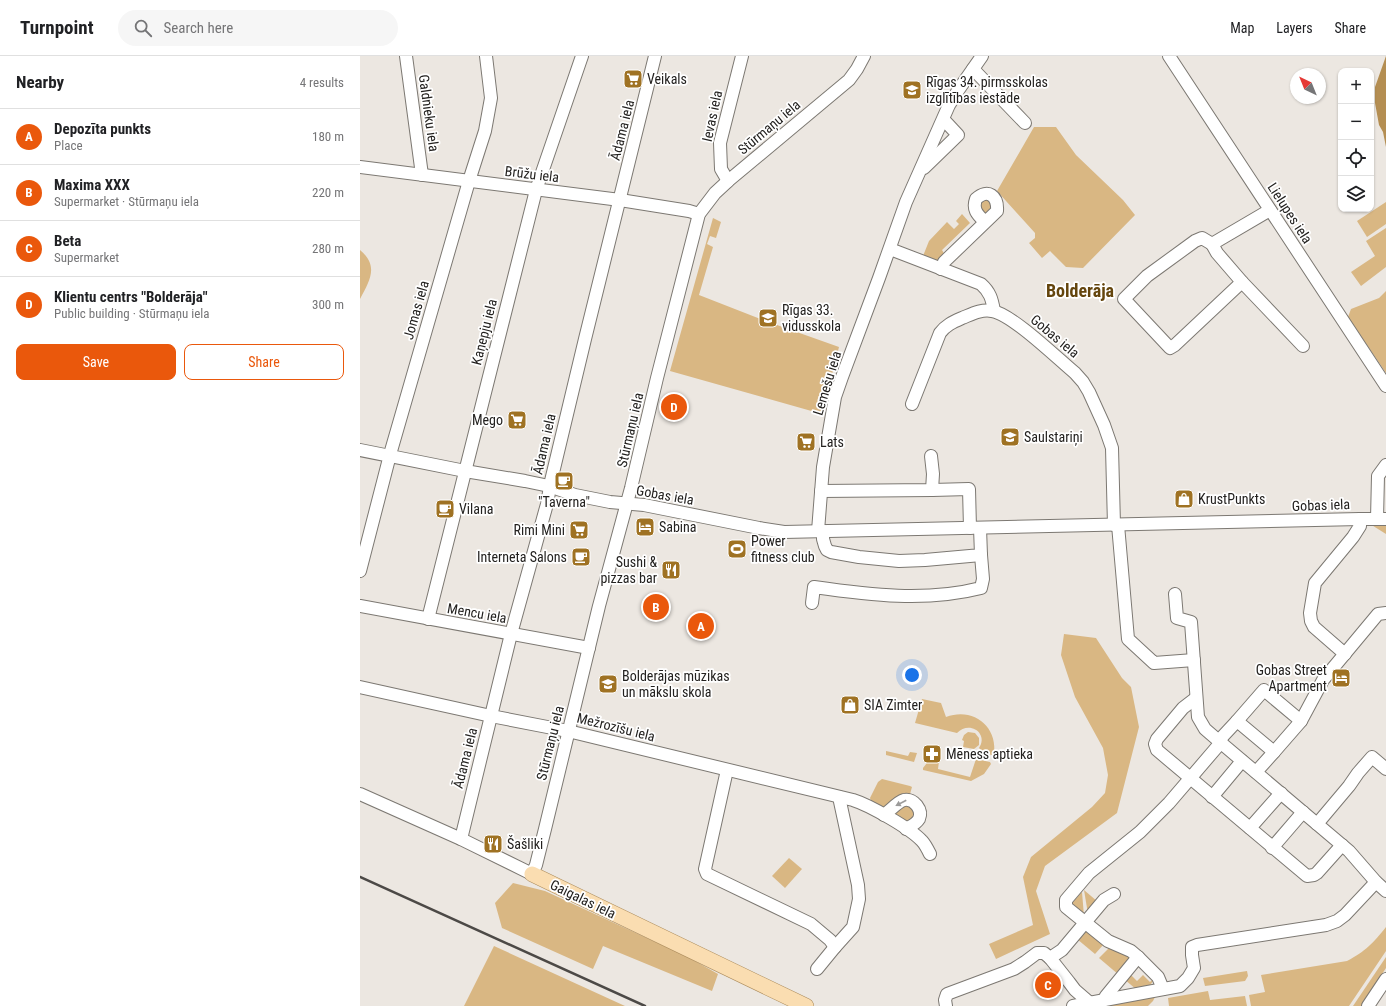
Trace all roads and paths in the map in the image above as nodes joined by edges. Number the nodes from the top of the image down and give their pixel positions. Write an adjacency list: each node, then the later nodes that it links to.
1 (406, 56): 14 (street, Galdnieku iela)
2 (486, 56): 15 (street, Jomas iela)
3 (582, 56): 17 (street, Kaņepju iela)
4 (656, 56): 18 (street, Ādama iela)
5 (742, 56): 16 (street, Ievas iela)
6 (864, 56): 16 (street, Stūrmaņu iela)
7 (982, 56): 9 (street, Lemešu iela)
8 (1169, 56): 19 (street, Lielupes iela)
9 (973, 69): 10 (street, Lemešu iela); 11 (street)
10 (944, 120): 13 (street, Lemešu iela); 13 (street)
11 (1025, 123)
12 (360, 167): 14 (street, Brūžu iela)
13 (918, 173): 23 (street, Lemešu iela)
14 (422, 175): 15 (street, Brūžu iela)
15 (469, 181): 17 (street, Brūžu iela); 31 (street, Jomas iela)
16 (728, 181): 20 (street, Stūrmaņu iela)
17 (536, 190): 18 (street, Brūžu iela); 34 (street, Kaņepju iela)
18 (620, 200): 20 (street, Brūžu iela); 35 (street, Ādama iela)
19 (1270, 210): 22 (street); 28 (street, Lielupes iela)
20 (699, 214): 38 (street, Stūrmaņu iela)
21 (985, 222): 24 (street)
22 (1212, 244): 25 (street); 25 (street)
23 (890, 250): 24 (street); 37 (street, Lemešu iela)
24 (941, 269): 26 (street)
25 (1242, 282): 27 (street)
26 (994, 311): 29 (street); 41 (street, Gobas iela)
27 (1303, 346)
28 (1386, 386)
29 (912, 404)
30 (360, 450): 31 (street, Gobas iela)
31 (390, 456): 34 (street, Gobas iela); 45 (street, Jomas iela)
32 (931, 456): 36 (street)
33 (1386, 465): 40 (street)
34 (465, 471): 35 (street, Gobas iela); 50 (street, Kaņepju iela)
35 (549, 486): 38 (street, Gobas iela); 51 (street, Ādama iela)
36 (932, 490): 37 (street); 42 (street)
37 (821, 491): 43 (street, Lemešu iela)
38 (626, 504): 43 (street, Gobas iela); 52 (street, Stūrmaņu iela)
39 (1360, 519): 40 (street, Gobas iela); 41 (street, Gobas iela); 53 (street)
40 (1382, 519)
41 (1116, 525): 42 (street, Gobas iela); 54 (street)
42 (975, 528): 43 (street, Gobas iela); 44 (street)
43 (820, 531): 44 (street, Lemešu iela)
44 (981, 555): 47 (street)
45 (360, 571)
46 (1175, 594): 54 (street)
47 (812, 602)
48 (360, 606): 50 (street, Mencu iela)
49 (1386, 613): 53 (street)
50 (428, 619): 51 (street, Mencu iela)
51 (511, 634): 52 (street, Mencu iela); 57 (street, Ādama iela)
52 (590, 648): 60 (street, Stūrmaņu iela)
53 (1345, 654): 59 (street)
54 (1194, 660): 56 (street)
55 (360, 687): 57 (street, Mežrozīšu iela)
56 (1196, 698): 61 (street); 67 (street)
57 (491, 716): 60 (street, Mežrozīšu iela); 77 (street, Ādama iela)
58 (1237, 721): 59 (street); 61 (street); 62 (street)
59 (1301, 721): 62 (street)
60 (568, 731): 65 (street, Mežrozīšu iela); 81 (street, Stūrmaņu iela)
61 (1220, 742): 63 (street); 67 (street)
62 (1274, 752): 66 (street)
63 (1242, 761): 66 (street); 71 (street)
64 (1386, 769): 74 (street)
65 (727, 770): 70 (street, Mežrozīšu iela); 85 (street)
66 (1256, 772): 68 (street)
67 (1190, 778): 71 (street); 84 (street)
68 (1281, 793): 72 (street); 75 (street)
69 (360, 794): 77 (street, Gaigalas iela)
70 (839, 797): 73 (street, Mežrozīšu iela); 85 (street)
71 (1212, 797): 75 (street)
72 (1303, 812): 74 (street); 79 (street)
73 (884, 815): 76 (street, Mežrozīšu iela); 76 (street, one-way to 73)
74 (1317, 824): 78 (street)
75 (1250, 828): 79 (street)
76 (906, 829): 80 (street, Mežrozīšu iela)
77 (461, 839): 81 (street, Gaigalas iela)
78 (1342, 845): 79 (street); 82 (street)
79 (1272, 848)
80 (930, 854)
81 (532, 874): 93 (main road, Gaigalas iela)
82 (1382, 883): 90 (street)
83 (1114, 894): 84 (street)
84 (1085, 923): 86 (street); 87 (street)
85 (835, 946): 88 (street)
86 (1138, 957): 90 (street); 91 (street)
87 (1050, 958): 92 (street); 94 (street)
88 (817, 969)
89 (1386, 979): 96 (street)
90 (1163, 989): 91 (street)
91 (1104, 1000): 92 (street)
92 (1090, 1003): 95 (street)
93 (806, 1006)
94 (946, 1006)
95 (1073, 1006)
96 (1368, 1006)

